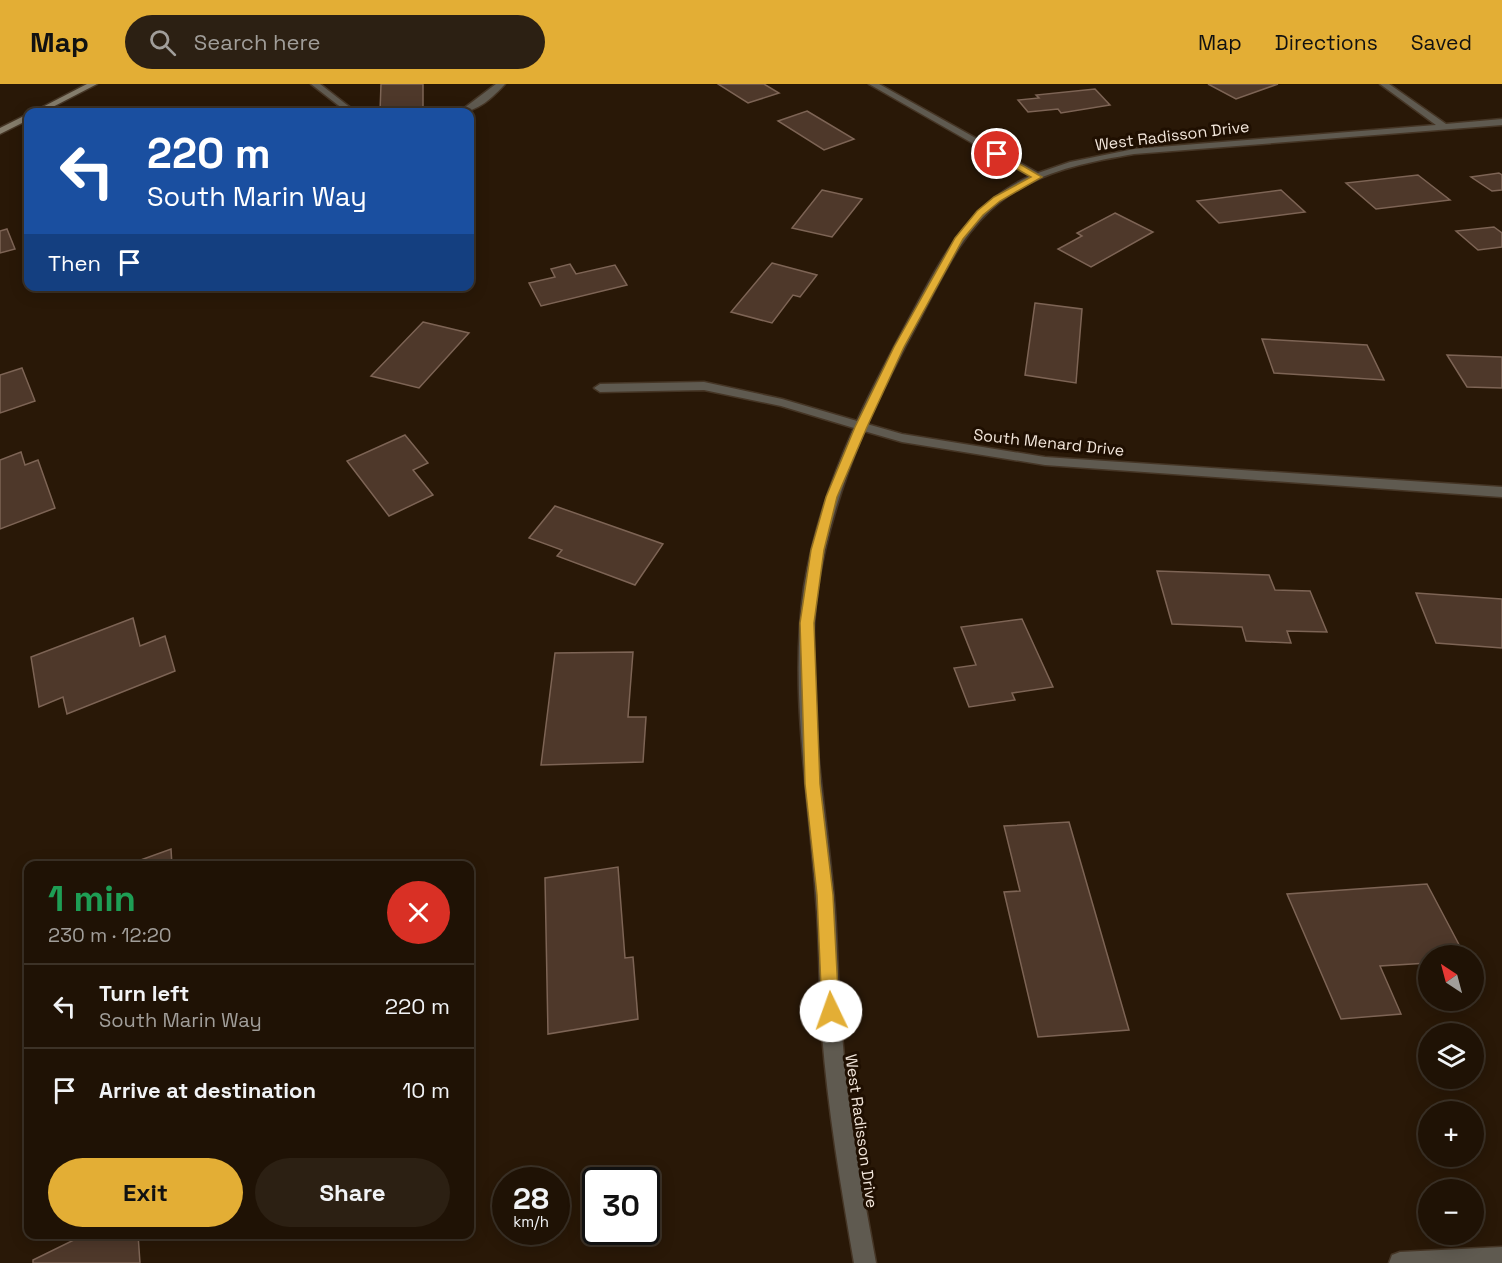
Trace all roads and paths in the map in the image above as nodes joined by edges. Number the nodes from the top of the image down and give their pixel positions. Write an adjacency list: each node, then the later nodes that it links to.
1 (93, 84): 6 (main road)
2 (315, 84): 7 (street)
3 (501, 84): 8 (street)
4 (873, 84): 13 (street)
5 (1384, 84): 11 (street)
6 (45, 108)
7 (347, 108)
8 (469, 108)
9 (24, 119): 12 (main road)
10 (1502, 122): 11 (street, West Radisson Drive)
11 (1445, 127): 13 (street, West Radisson Drive)
12 (0, 131)
13 (1038, 177): 15 (street, West Radisson Drive)
14 (600, 388): 15 (street, South Menard Drive)
15 (861, 427): 16 (street, South Menard Drive); 18 (street, West Radisson Drive)
16 (1502, 492)
17 (1502, 1258): 19 (street)
18 (865, 1263)
19 (1400, 1263)

